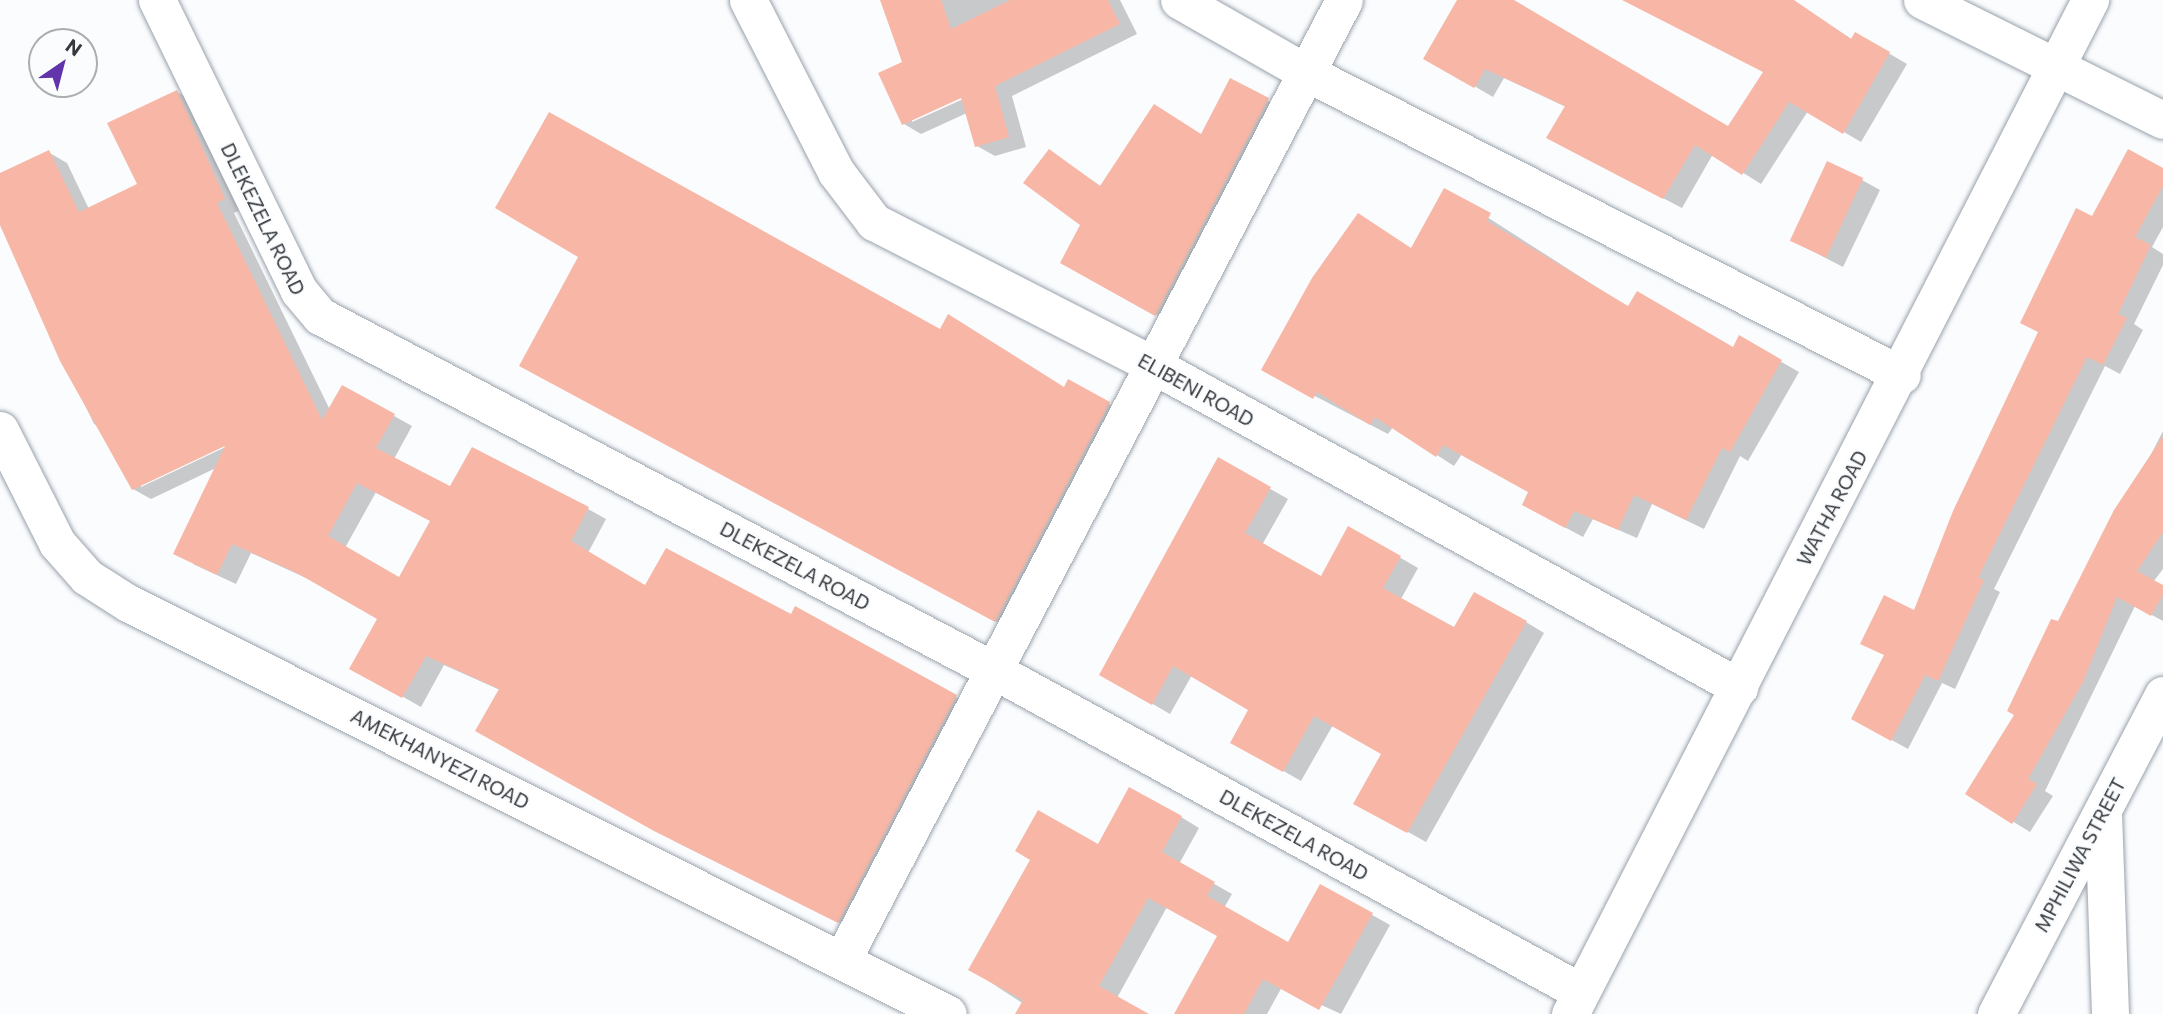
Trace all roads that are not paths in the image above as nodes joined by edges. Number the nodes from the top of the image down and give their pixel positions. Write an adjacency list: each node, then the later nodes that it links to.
1 (157, 0): 13 (street, DLEKEZELA ROAD)
2 (748, 0): 10 (street, ELIBENI ROAD)
3 (1179, 0): 8 (street)
4 (1344, 0): 8 (street)
5 (1922, 0): 7 (street)
6 (2091, 0): 7 (street, WATHA ROAD)
7 (2056, 66): 9 (street); 11 (street, WATHA ROAD)
8 (1307, 73): 10 (street); 11 (street)
9 (2163, 120)
10 (1153, 365): 13 (street); 14 (street, ELIBENI ROAD)
11 (1902, 374): 14 (street, WATHA ROAD)
12 (0, 430): 17 (street, AMEKHANYEZI ROAD)
13 (995, 671): 17 (street); 18 (street, DLEKEZELA ROAD)
14 (1739, 687): 18 (street, WATHA ROAD)
15 (2163, 695): 16 (street, MPHILIWA STREET)
16 (2103, 812): 20 (street, MPHILIWA STREET); 21 (street)
17 (842, 960): 19 (street, AMEKHANYEZI ROAD)
18 (1576, 1003)
19 (948, 1014)
20 (1996, 1014)
21 (2110, 1014)

